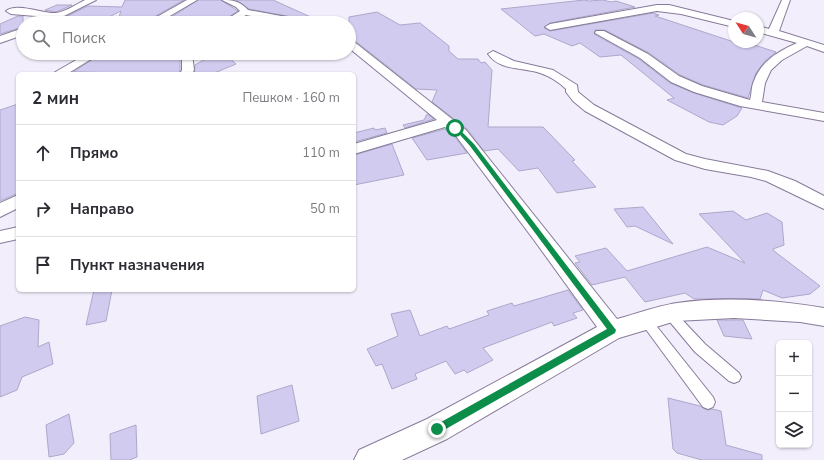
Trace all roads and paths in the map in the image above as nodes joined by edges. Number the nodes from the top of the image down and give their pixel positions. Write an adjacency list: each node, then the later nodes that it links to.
1 (92, 0): 12 (street)
2 (193, 0): 13 (street)
3 (226, 0): 10 (street)
4 (641, 0): 7 (street)
5 (786, 0): 19 (street)
6 (32, 3): 9 (street)
7 (662, 3): 8 (street)
8 (681, 10): 16 (street); 17 (street)
9 (11, 11): 11 (street); 12 (street)
10 (245, 12): 14 (street); 15 (street)
11 (0, 15)
12 (57, 16)
13 (164, 16)
14 (238, 16)
15 (266, 16)
16 (728, 22)
17 (550, 27)
18 (764, 30): 19 (street)
19 (773, 32): 23 (street)
20 (16, 33): 22 (street)
21 (600, 33): 31 (street)
22 (2, 38)
23 (807, 42): 25 (street); 31 (street)
24 (356, 49): 33 (street)
25 (824, 49)
26 (493, 54): 36 (street)
27 (83, 60): 29 (street)
28 (187, 60): 30 (street)
29 (62, 72)
30 (187, 72)
31 (754, 104): 32 (street)
32 (824, 118)
33 (446, 122): 34 (street); 42 (street)
34 (356, 148)
35 (16, 201): 37 (street)
36 (824, 204)
37 (0, 211)
38 (16, 233): 39 (street)
39 (0, 237)
40 (657, 317): 41 (street); 42 (street); 43 (lane); 44 (lane)
41 (824, 317)
42 (612, 330): 45 (street)
43 (734, 377)
44 (708, 402)
45 (368, 460)

